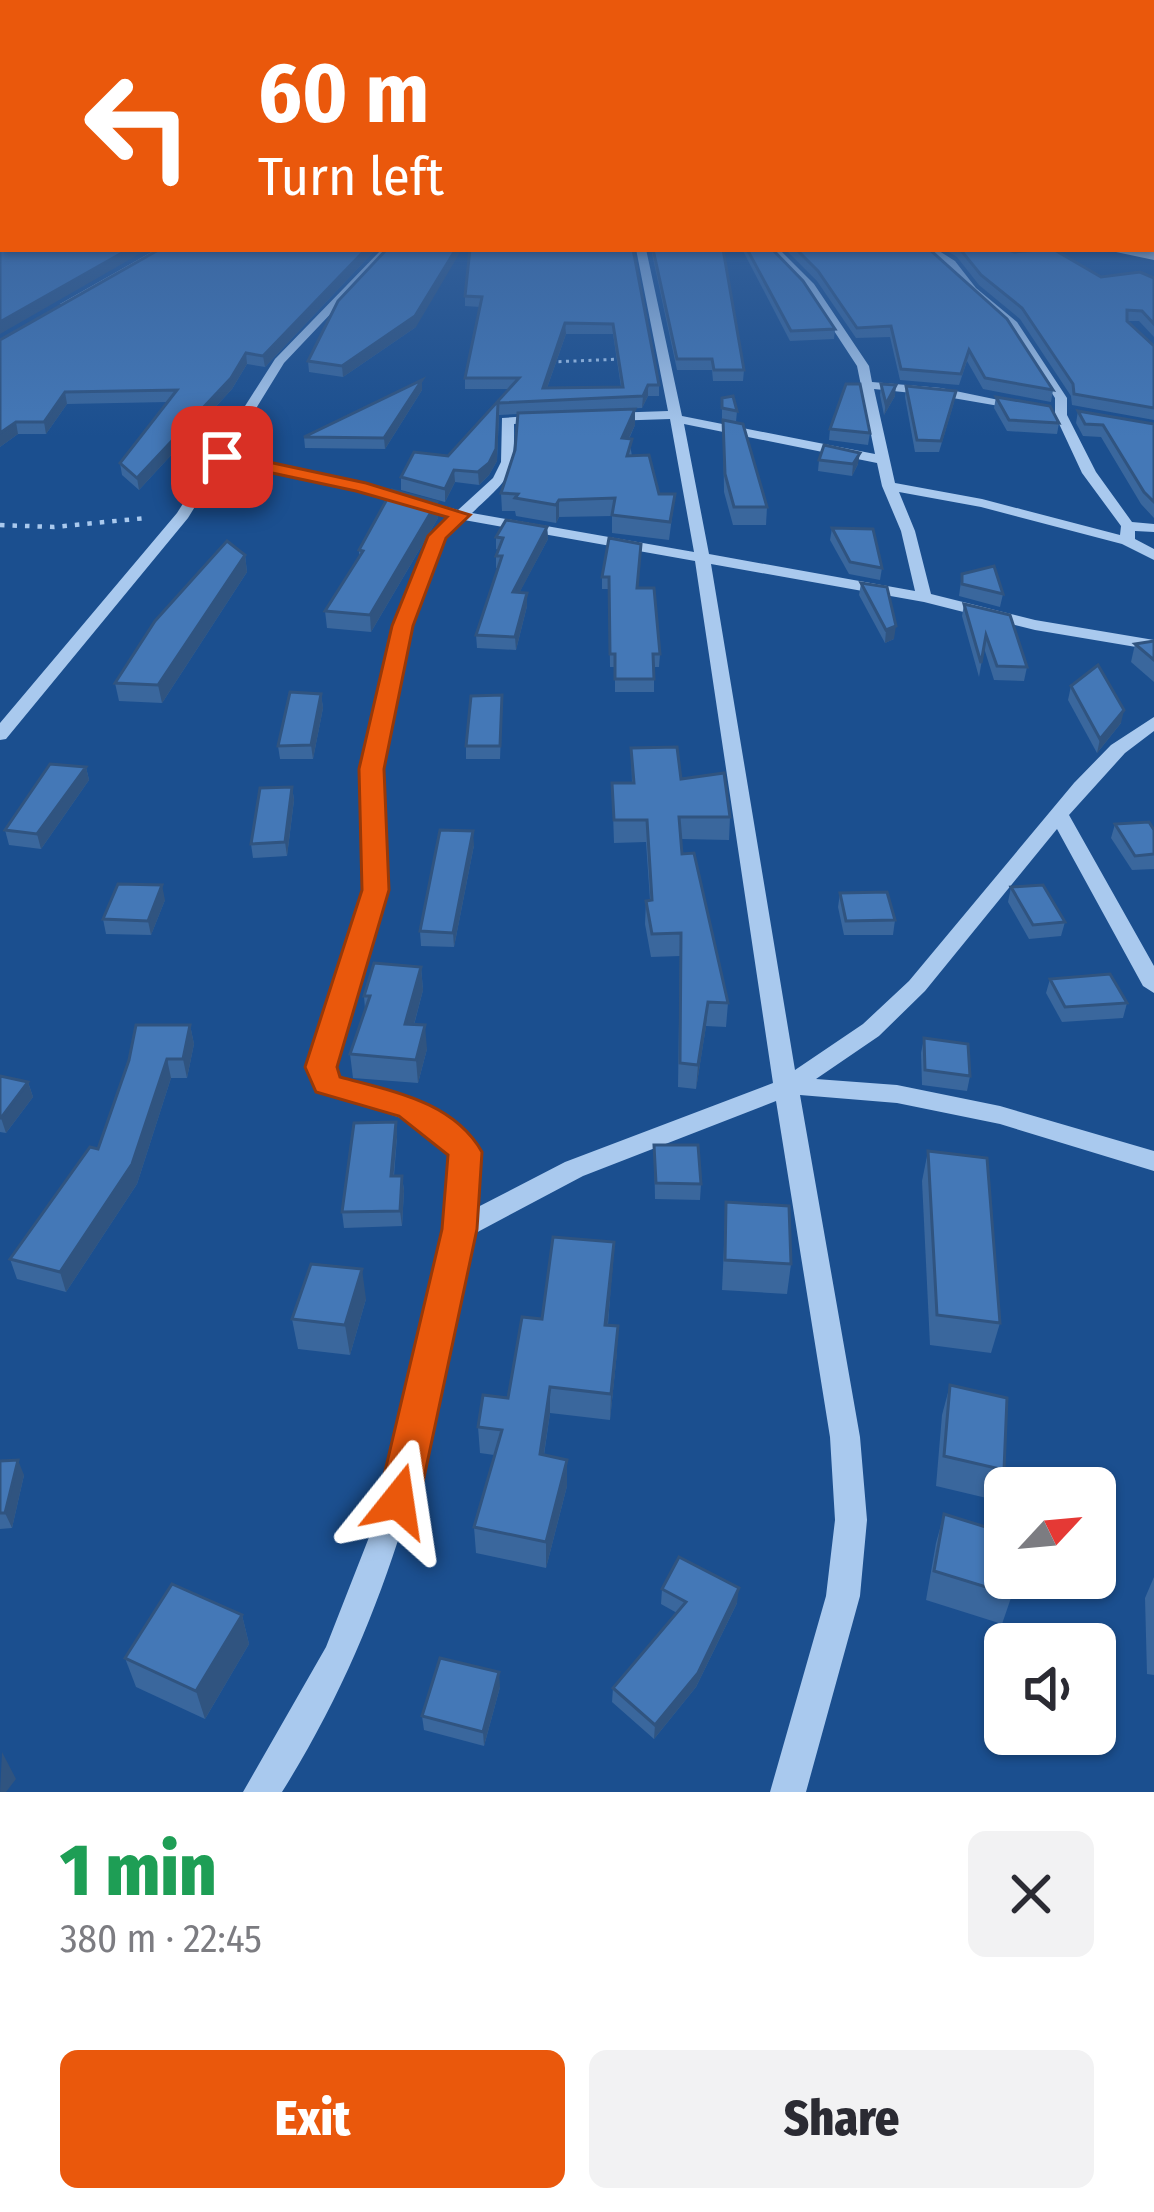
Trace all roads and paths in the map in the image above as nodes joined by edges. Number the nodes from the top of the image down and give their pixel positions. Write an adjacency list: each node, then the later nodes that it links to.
1 (127, 270): 6 (street)
2 (367, 270): 15 (street)
3 (645, 270): 7 (street)
4 (794, 270): 9 (street)
5 (956, 270): 10 (street)
6 (44, 316)
7 (662, 357): 8 (path); 12 (street)
8 (535, 362)
9 (868, 385): 10 (street); 16 (street)
10 (1060, 415): 14 (street); 22 (street)
11 (589, 417): 12 (street)
12 (675, 417): 16 (street); 24 (street)
13 (563, 418): 19 (street)
14 (1083, 418)
15 (222, 457): 18 (street); 19 (street)
16 (883, 460): 17 (street)
17 (889, 486): 22 (street); 25 (street)
18 (184, 515): 20 (path); 28 (street)
19 (461, 515): 24 (street); 33 (street)
20 (0, 525)
21 (1154, 528): 22 (street)
22 (1128, 534): 23 (street)
23 (1154, 555)
24 (699, 559): 25 (street); 31 (street)
25 (924, 597): 26 (street)
26 (1154, 645)
27 (1154, 722): 29 (street)
28 (0, 736)
29 (1058, 813): 30 (street); 31 (street)
30 (1154, 986)
31 (788, 1086): 32 (street); 33 (street); 35 (street)
32 (1154, 1161)
33 (460, 1229): 34 (street)
34 (261, 1792)
35 (788, 1792)

